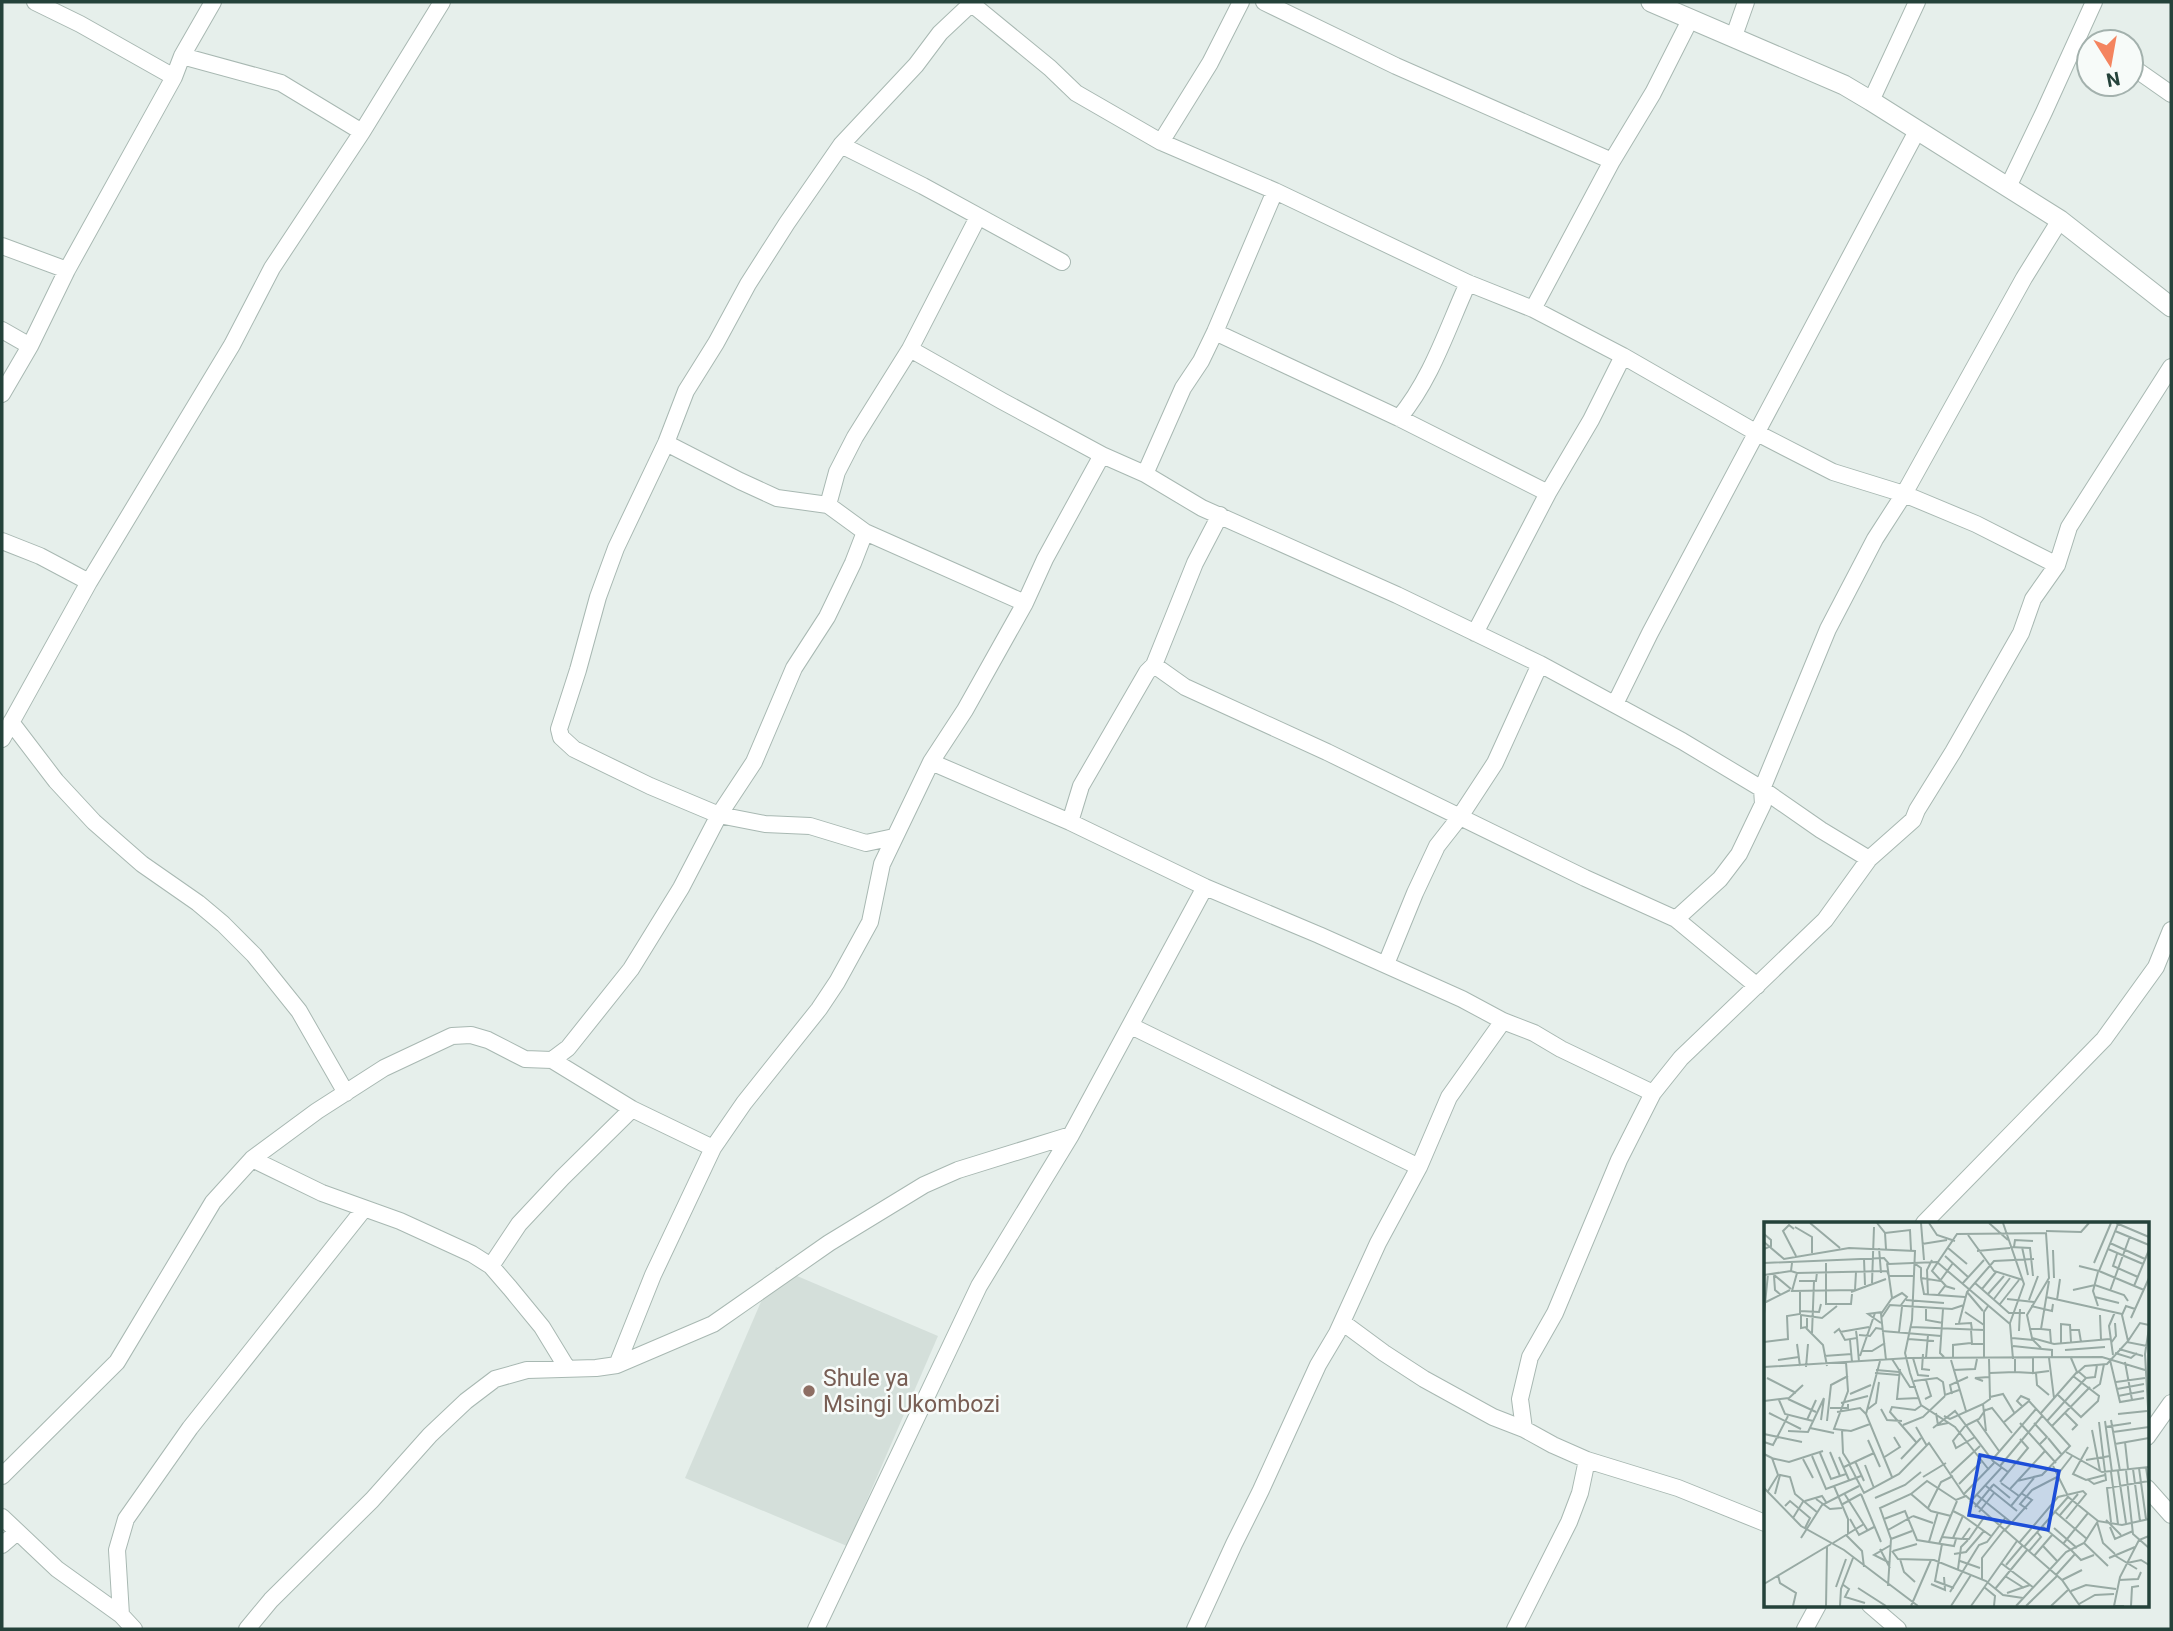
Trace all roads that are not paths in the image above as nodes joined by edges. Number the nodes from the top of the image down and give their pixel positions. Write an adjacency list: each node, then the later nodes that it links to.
1 (34, 2): 17 (street)
2 (213, 2): 15 (street)
3 (442, 2): 21 (street)
4 (1241, 2): 22 (street)
5 (1264, 2): 24 (street)
6 (1651, 2): 11 (street)
7 (1746, 2): 12 (street)
8 (1917, 2): 19 (street)
9 (2094, 2): 14 (street)
10 (973, 3): 22 (street); 23 (street)
11 (1690, 20): 12 (street); 24 (street)
12 (1734, 36): 19 (street)
13 (2075, 54): 14 (street)
14 (2070, 55): 25 (street)
15 (182, 56): 17 (street); 21 (street)
16 (2145, 76): 18 (street)
17 (174, 77): 31 (street)
18 (2171, 94)
19 (1871, 101): 20 (street)
20 (1917, 131): 25 (street); 43 (street)
21 (362, 132): 54 (street)
22 (1161, 142): 26 (street)
23 (841, 145): 27 (street); 44 (street)
24 (1612, 161): 34 (street)
25 (2008, 187): 28 (street)
26 (1275, 191): 32 (street); 36 (street)
27 (978, 217): 30 (street); 38 (street)
28 (2060, 220): 33 (street); 48 (street)
29 (2, 246): 31 (street)
30 (1062, 262)
31 (67, 271): 37 (street)
32 (1468, 283): 34 (street); 42 (street)
33 (2171, 307)
34 (1533, 309): 39 (street)
35 (2, 330): 37 (street)
36 (1215, 332): 42 (street); 46 (street)
37 (30, 346): 41 (street)
38 (910, 349): 45 (street); 49 (street)
39 (1623, 356): 43 (street); 47 (street)
40 (2171, 367): 53 (street)
41 (2, 394)
42 (1399, 418): 47 (street)
43 (1757, 433): 48 (street); 59 (street)
44 (666, 443): 49 (street); 64 (street)
45 (1102, 454): 46 (street); 55 (street)
46 (1145, 474): 50 (street)
47 (1548, 494): 56 (street)
48 (1904, 494): 53 (street); 63 (street)
49 (828, 505): 51 (street)
50 (1220, 515): 56 (street); 58 (street)
51 (865, 533): 55 (street); 64 (street)
52 (2, 541): 54 (street)
53 (2057, 565): 68 (street)
54 (89, 582): 60 (street)
55 (1025, 603): 62 (street)
56 (1475, 633): 57 (street)
57 (1540, 664): 59 (street); 65 (street)
58 (1154, 666): 65 (street); 66 (street)
59 (1615, 704): 63 (street)
60 (11, 722): 61 (street); 77 (street)
61 (2, 739)
62 (931, 762): 66 (street); 67 (street)
63 (1762, 789): 68 (street); 70 (street)
64 (719, 815): 67 (street); 76 (street)
65 (1460, 818): 70 (street); 72 (street)
66 (1070, 822): 69 (street)
67 (894, 837): 81 (street)
68 (1870, 859): 73 (street)
69 (1205, 887): 72 (street); 75 (street)
70 (1676, 919): 73 (street)
71 (2171, 930): 85 (street)
72 (1386, 964): 74 (street)
73 (1757, 986): 78 (street)
74 (1503, 1021): 78 (street); 83 (street)
75 (1131, 1026): 80 (street); 83 (street)
76 (552, 1060): 77 (street); 79 (street)
77 (346, 1093): 82 (street)
78 (1653, 1093): 91 (street)
79 (632, 1109): 81 (street); 86 (street)
80 (1071, 1135): 88 (street); 106 (street)
81 (713, 1148): 88 (street)
82 (252, 1159): 84 (street); 94 (street)
83 (1419, 1167): 87 (street)
84 (365, 1209): 86 (street); 103 (street)
85 (1925, 1222)
86 (491, 1266): 89 (street)
87 (1342, 1322): 91 (street); 107 (street)
88 (617, 1365): 89 (street)
89 (567, 1368): 105 (street)
90 (2171, 1403): 92 (street)
91 (1524, 1429): 93 (street)
92 (2148, 1436)
93 (1587, 1460): 98 (street); 108 (street)
94 (2, 1476)
95 (2148, 1489): 96 (street)
96 (2171, 1515)
97 (2, 1517): 99 (street)
98 (1764, 1523)
99 (16, 1533): 100 (street); 103 (street)
100 (2, 1545)
101 (1817, 1606): 109 (street)
102 (1871, 1606): 110 (street)
103 (121, 1615): 104 (street)
104 (134, 1629)
105 (247, 1629)
106 (816, 1629)
107 (1195, 1629)
108 (1515, 1629)
109 (1805, 1629)
110 (1898, 1629)

